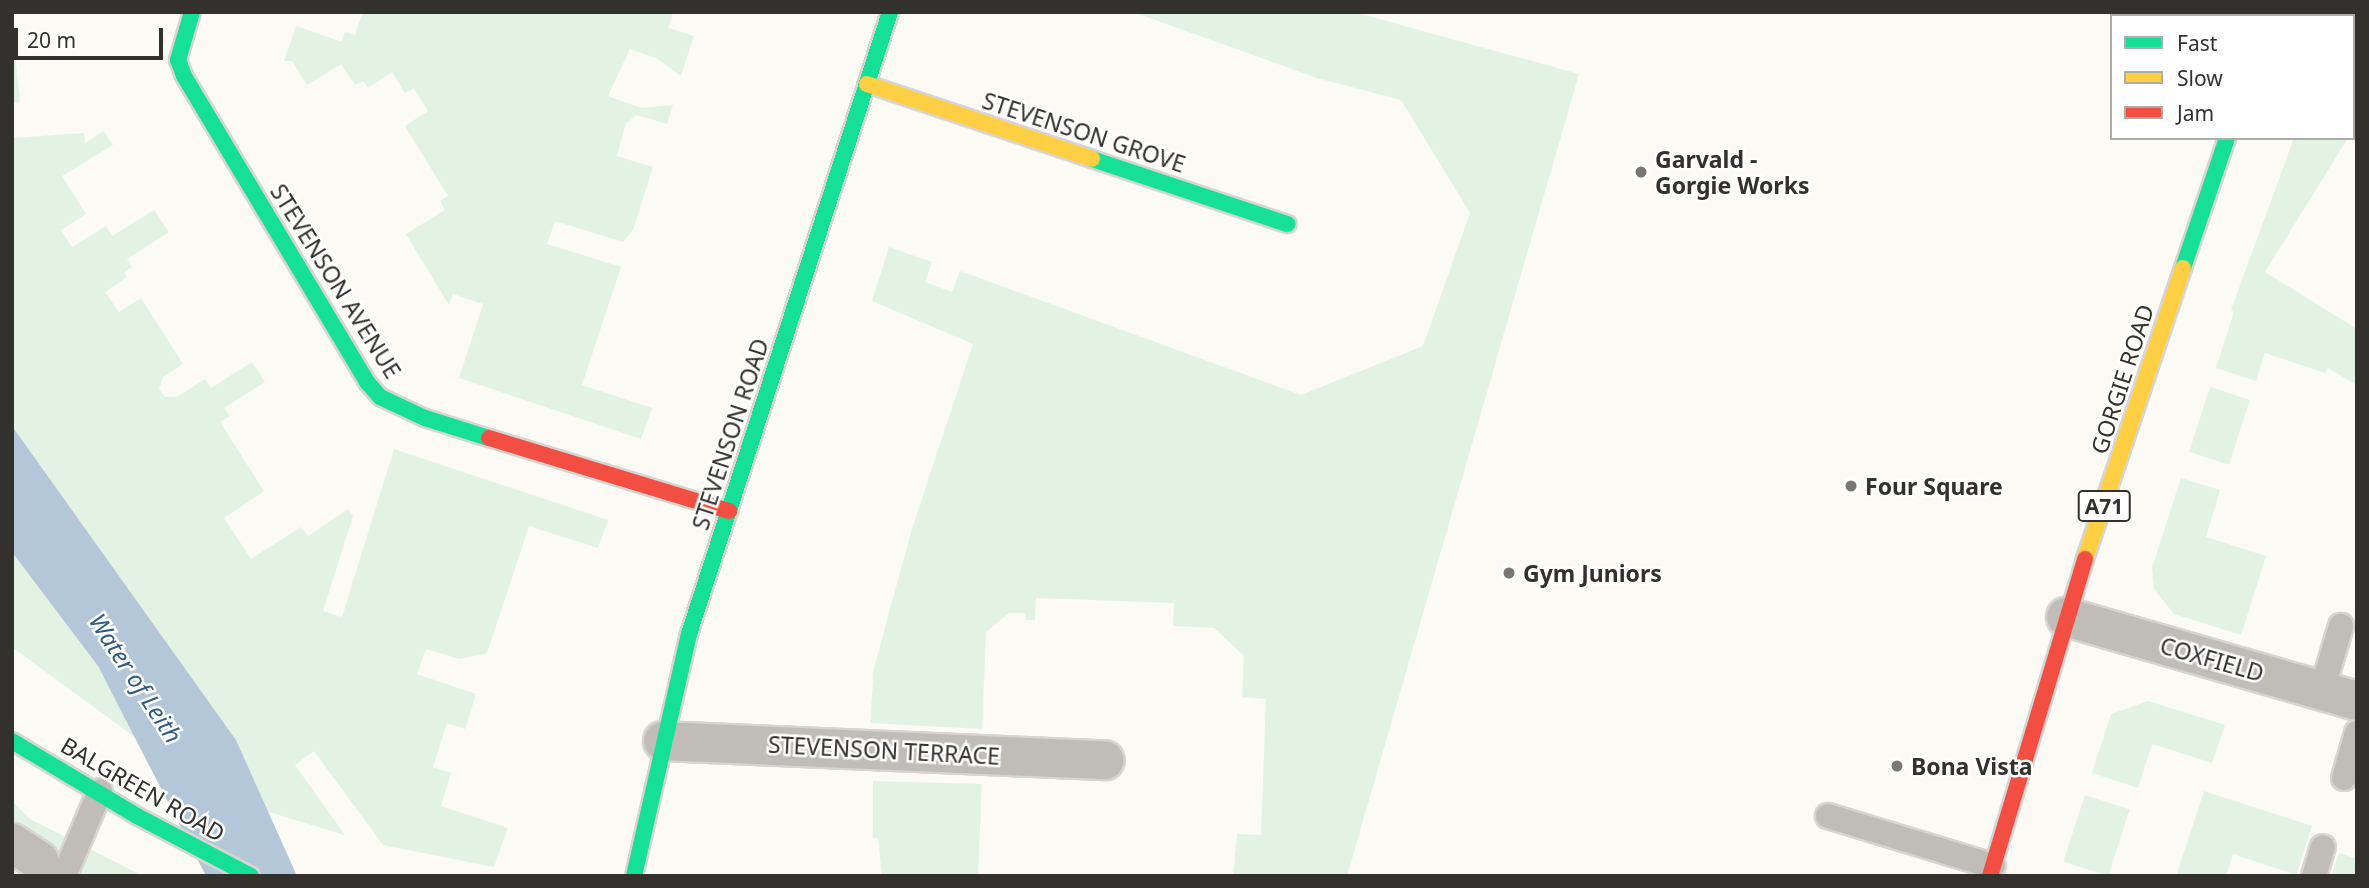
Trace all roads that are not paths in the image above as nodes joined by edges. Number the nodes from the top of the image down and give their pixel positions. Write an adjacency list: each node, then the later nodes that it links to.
1 (192, 12): 6 (street, STEVENSON AVENUE)
2 (890, 12): 3 (street, STEVENSON ROAD)
3 (867, 84): 5 (street, STEVENSON GROVE); 6 (street, STEVENSON ROAD)
4 (2226, 140): 7 (street, GORGIE ROAD / A71)
5 (1287, 224)
6 (729, 511): 12 (street, STEVENSON ROAD)
7 (2066, 617): 9 (street, COXFIELD); 19 (street, GORGIE ROAD / A71)
8 (2341, 626): 9 (lane)
9 (2339, 696)
10 (2357, 733): 14 (lane)
11 (12, 741): 15 (street, BALGREEN ROAD)
12 (663, 741): 13 (street, STEVENSON TERRACE); 21 (street, STEVENSON ROAD)
13 (1105, 760)
14 (2344, 778)
15 (100, 791): 18 (lane); 20 (street, BALGREEN ROAD)
16 (1828, 816): 19 (lane)
17 (2323, 848): 22 (lane)
18 (39, 860)
19 (1992, 871)
20 (251, 876)
21 (634, 876)
22 (2314, 876)

